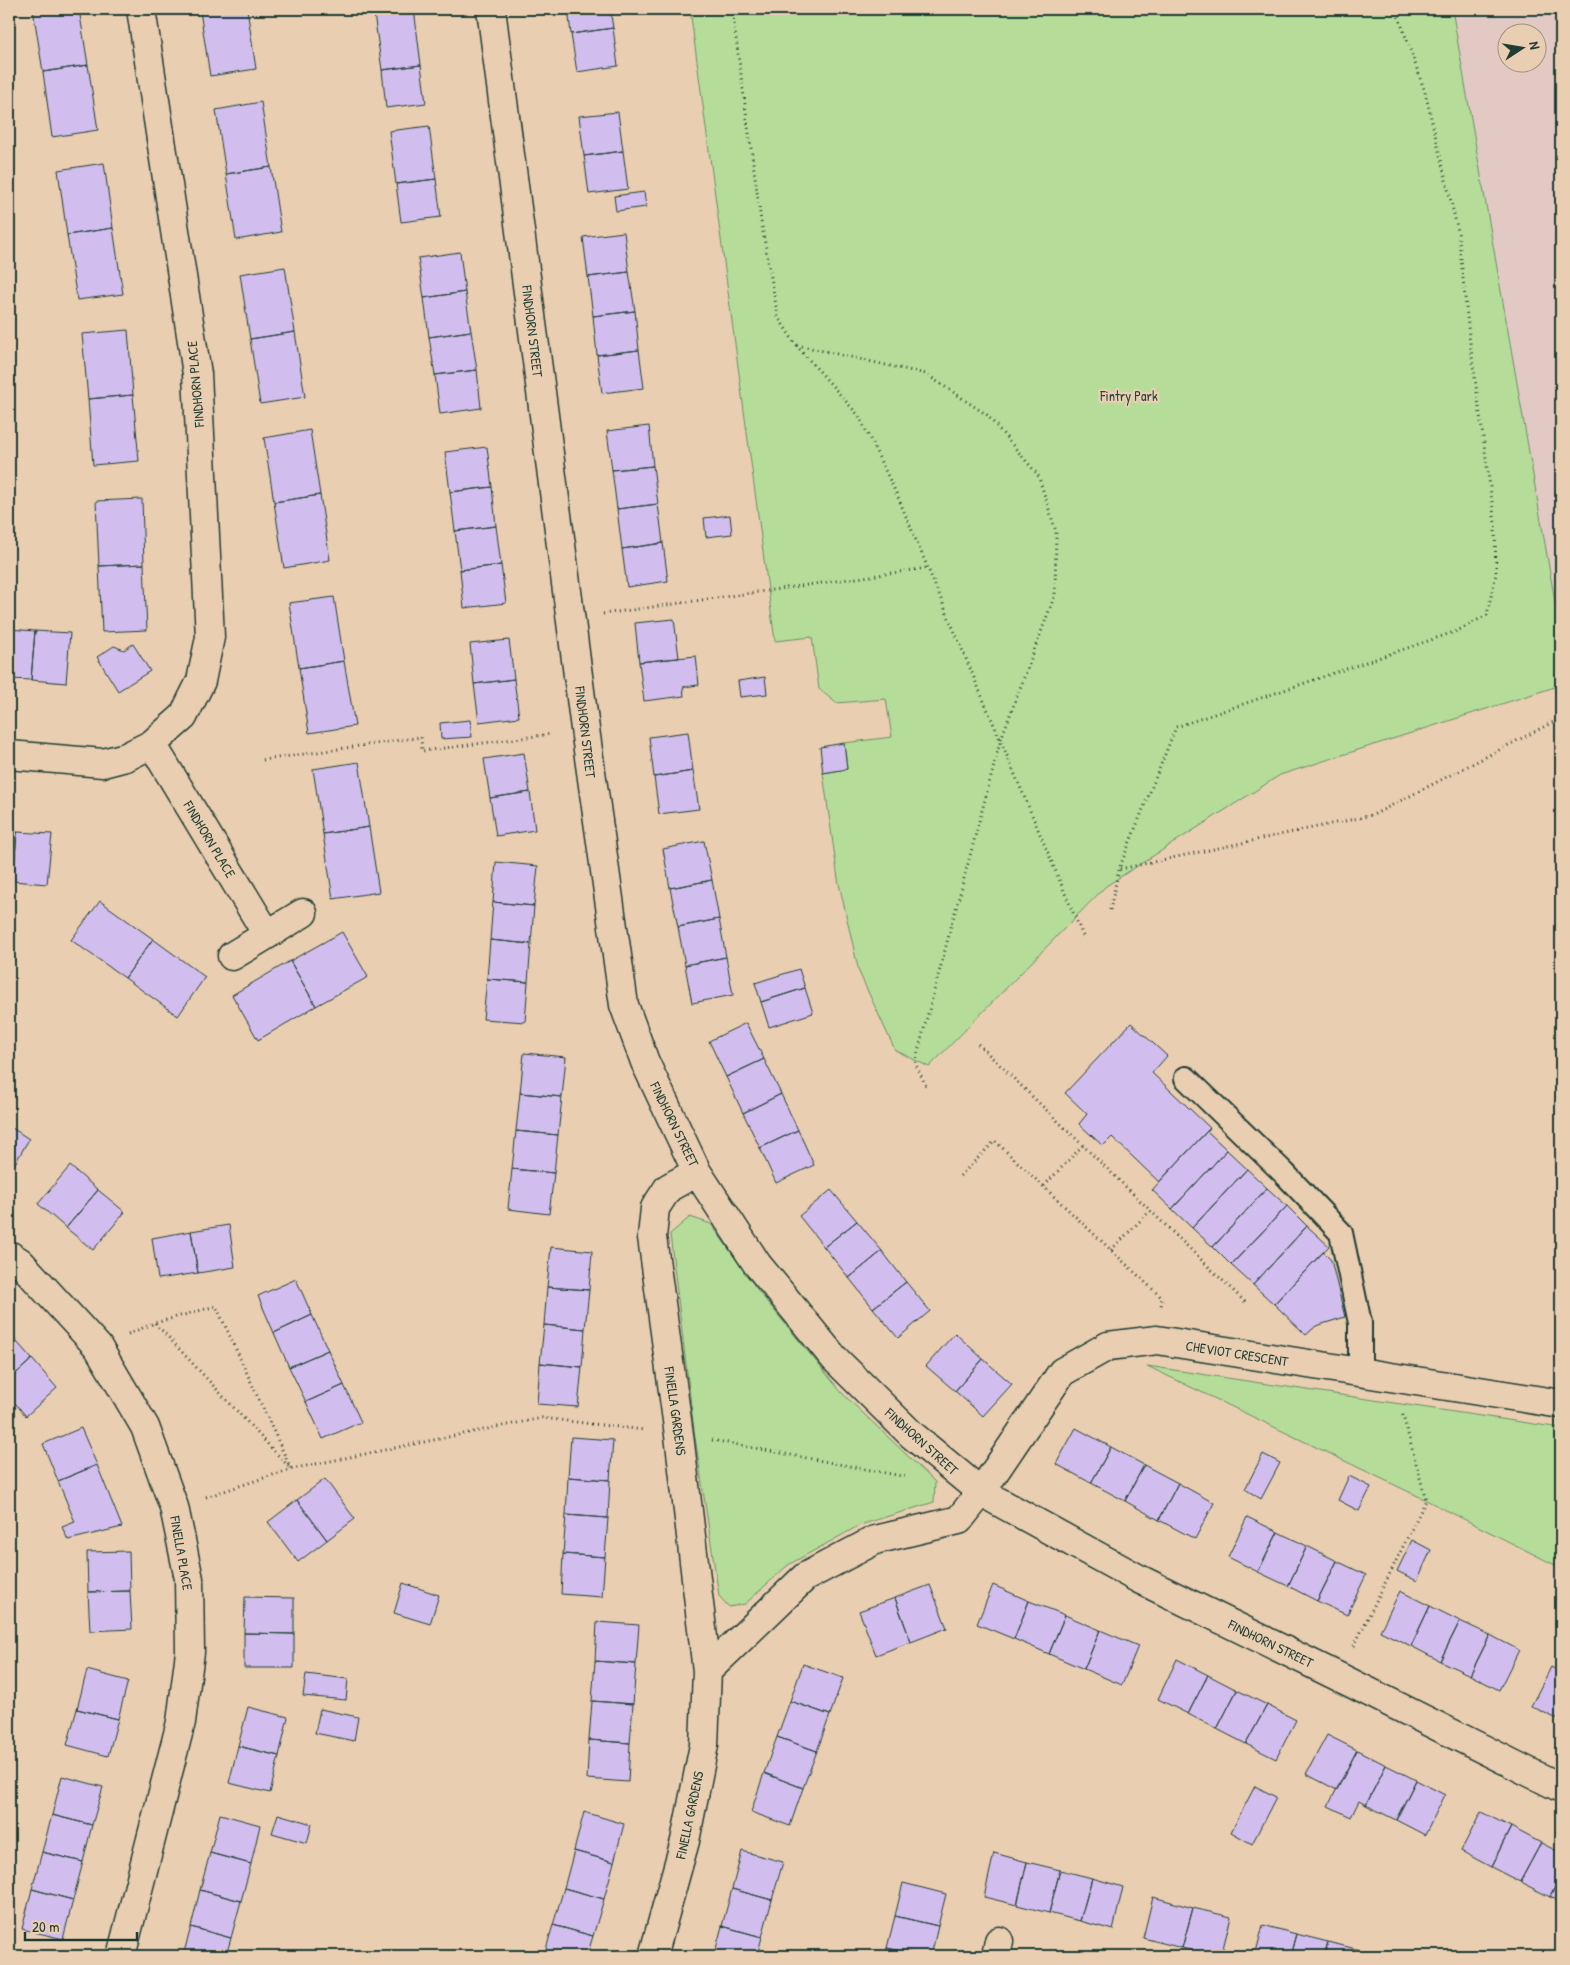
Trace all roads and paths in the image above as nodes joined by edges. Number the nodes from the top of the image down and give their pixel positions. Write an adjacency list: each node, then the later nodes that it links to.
1 (141, 9): 11 (street, FINDHORN PLACE)
2 (491, 9): 7 (street, FINDHORN STREET)
3 (732, 9): 5 (path)
4 (1396, 9): 14 (path)
5 (796, 345): 6 (path); 10 (path)
6 (927, 568): 7 (path); 10 (path)
7 (572, 618): 9 (street, FINDHORN STREET)
8 (1561, 718): 14 (path)
9 (585, 730): 13 (path); 24 (street, FINDHORN STREET)
10 (1001, 739): 18 (path); 22 (path)
11 (152, 744): 12 (street, FINDHORN PLACE); 17 (street, FINDHORN PLACE)
12 (9, 755)
13 (263, 760)
14 (1119, 869): 15 (path)
15 (1110, 910)
16 (303, 913): 17 (street)
17 (267, 934): 19 (street)
18 (1083, 936)
19 (232, 956)
20 (978, 1044): 23 (path)
21 (1186, 1078): 34 (lane)
22 (927, 1088)
23 (1083, 1145): 26 (path); 27 (path)
24 (698, 1172): 37 (street, FINELLA GARDENS); 40 (street, FINDHORN STREET)
25 (960, 1176): 26 (path)
26 (1044, 1186): 28 (path)
27 (1150, 1211): 28 (path); 30 (path)
28 (1111, 1250): 32 (path)
29 (9, 1255): 33 (street, FINELLA PLACE)
30 (1246, 1303)
31 (155, 1322): 33 (path); 38 (path); 38 (path)
32 (1157, 1340): 34 (street, CHEVIOT CRESCENT); 40 (street, CHEVIOT CRESCENT)
33 (98, 1347): 41 (street, FINELLA PLACE)
34 (1360, 1373): 35 (street, CHEVIOT CRESCENT)
35 (1393, 1378): 36 (street, CHEVIOT CRESCENT); 43 (path)
36 (1561, 1404)
37 (679, 1435): 38 (path); 39 (path); 42 (street, FINELLA GARDENS)
38 (291, 1469): 41 (path)
39 (916, 1478)
40 (981, 1492): 42 (street); 43 (street, FINDHORN STREET)
41 (174, 1507): 45 (street, FINELLA PLACE)
42 (707, 1671): 46 (street, FINELLA GARDENS)
43 (1339, 1677): 44 (street, FINDHORN STREET)
44 (1561, 1788)
45 (120, 1956)
46 (654, 1956)

